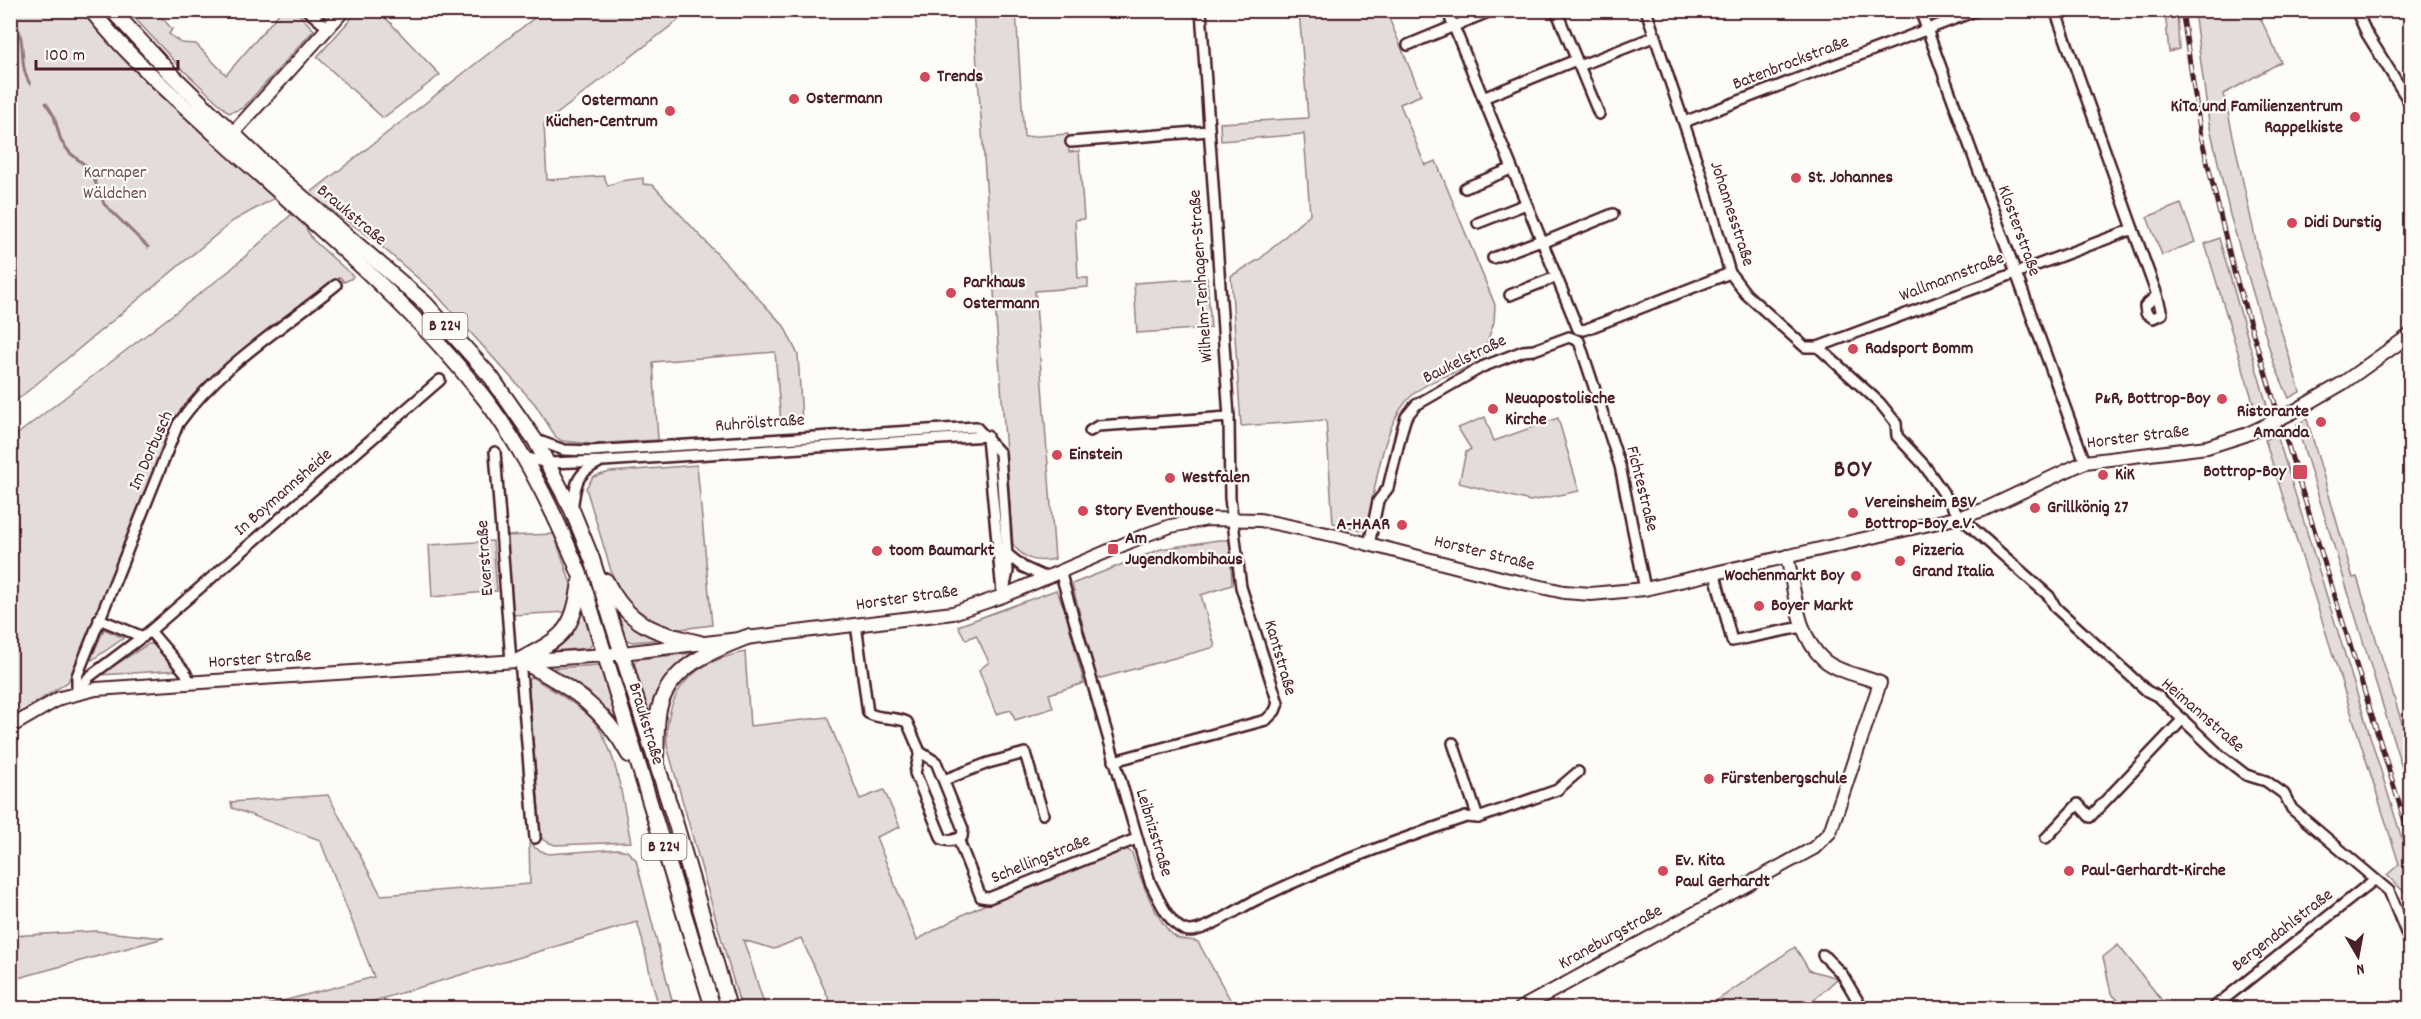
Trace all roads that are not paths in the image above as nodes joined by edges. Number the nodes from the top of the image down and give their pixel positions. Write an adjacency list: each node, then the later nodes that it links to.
1 (91, 10): 50 (main road, Braukstraße / B 224)
2 (112, 10): 25 (main road, Braukstraße / B 224)
3 (307, 10): 15 (street)
4 (344, 10): 15 (main road)
5 (1200, 10): 24 (street, Wilhelm-Tenhagen-Straße)
6 (1447, 10): 14 (street)
7 (1493, 10): 14 (street)
8 (1556, 10): 19 (street)
9 (1646, 10): 17 (street, Johannesstraße)
10 (1920, 10): 16 (street, Klosterstraße)
11 (1978, 10): 16 (street, Batenbrockstraße)
12 (2055, 10): 32 (street)
13 (2356, 10): 21 (street)
14 (1454, 26): 18 (street); 20 (street)
15 (328, 28): 25 (main road)
16 (1927, 30): 23 (street, Batenbrockstraße); 35 (street, Klosterstraße)
17 (1656, 36): 19 (street); 23 (street, Johannesstraße)
18 (1408, 45)
19 (1578, 63): 20 (street); 22 (street)
20 (1483, 98): 27 (street)
21 (2410, 103)
22 (1599, 114)
23 (1684, 123): 36 (street, Johannesstraße)
24 (1209, 131): 26 (street); 45 (street, Wilhelm-Tenhagen-Straße)
25 (233, 134): 48 (main road, Braukstraße / B 224)
26 (1071, 142)
27 (1511, 169): 28 (street); 29 (street)
28 (1465, 188)
29 (1526, 204): 31 (street); 33 (street)
30 (1613, 214): 33 (street)
31 (1478, 223)
32 (2133, 229): 35 (street, Wallmannstraße); 39 (street)
33 (1542, 241): 34 (street); 37 (street)
34 (1494, 258)
35 (2015, 272): 43 (street, Wallmannstraße); 52 (street, Klosterstraße)
36 (1730, 273): 37 (street); 43 (street, Johannesstraße)
37 (1556, 277): 40 (street)
38 (336, 285): 67 (street, Im Dorbusch)
39 (2157, 295)
40 (1510, 296)
41 (2410, 335): 52 (main road, Horster Straße, bridge)
42 (1569, 337): 57 (street, Baukelstraße); 65 (street, Fichtestraße)
43 (1818, 347): 55 (street, Johannesstraße)
44 (440, 380): 70 (street, In Boymannsheide)
45 (1229, 417): 46 (street); 56 (street, Wilhelm-Tenhagen-Straße)
46 (1090, 430)
47 (987, 436): 48 (street, Ruhrölstraße); 51 (street, Ruhrölstraße); 58 (street); 66 (street)
48 (535, 440): 53 (main road, Braukstraße / B 224)
49 (495, 452): 75 (street, Everstraße)
50 (523, 457): 53 (street); 64 (main road, Braukstraße / B 224)
51 (603, 461): 53 (street); 54 (street)
52 (2085, 462): 55 (main road, Horster Straße)
53 (548, 463): 54 (main road, Braukstraße / B 224)
54 (572, 510): 60 (main road, Braukstraße / B 224)
55 (1960, 517): 59 (main road, Horster Straße); 78 (street, Heimannstraße)
56 (1233, 518): 57 (main road, Horster Straße); 61 (main road, Horster Straße); 82 (street, Kantstraße)
57 (1369, 544): 65 (main road, Horster Straße)
58 (1007, 554): 63 (street); 66 (street)
59 (1787, 556): 62 (main road, Horster Straße); 69 (main road)
60 (592, 558): 72 (main road); 73 (main road, Braukstraße / B 224)
61 (1060, 571): 63 (main road, Horster Straße); 82 (street, Leibnizstraße)
62 (1715, 574): 65 (main road, Horster Straße); 69 (street)
63 (1045, 577): 66 (main road, Horster Straße)
64 (580, 578): 74 (main road, Braukstraße / B 224); 75 (main road)
65 (1645, 589)
66 (1003, 596): 68 (main road, Horster Straße)
67 (99, 619): 70 (street); 77 (street, Im Dorbusch)
68 (856, 624): 71 (main road, Horster Straße); 81 (street)
69 (1802, 627): 98 (main road, Kraneburgstraße)
70 (146, 634): 76 (street); 77 (street, In Boymannsheide)
71 (747, 637): 72 (main road, Horster Straße); 83 (main road)
72 (700, 643): 73 (main road, Horster Straße)
73 (621, 653): 74 (main road, Horster Straße); 83 (main road, Braukstraße / B 224)
74 (606, 655): 75 (main road, Horster Straße); 86 (main road, Braukstraße / B 224)
75 (515, 660): 76 (main road, Horster Straße); 86 (main road); 89 (street)
76 (190, 682): 77 (main road, Horster Straße)
77 (77, 693): 79 (main road, Horster Straße)
78 (2183, 719): 90 (street); 93 (street, Heimannstraße)
79 (10, 727)
80 (1453, 743): 88 (street)
81 (920, 752): 85 (street); 91 (street)
82 (1114, 761): 92 (street, Leibnizstraße)
83 (655, 764): 97 (main road, Braukstraße / B 224)
84 (1578, 772): 88 (street, Leibnizstraße)
85 (944, 780): 87 (street); 91 (street)
86 (645, 786): 96 (main road, Braukstraße / B 224)
87 (1043, 814)
88 (1478, 818): 92 (street, Leibnizstraße)
89 (535, 838)
90 (2046, 838)
91 (958, 839): 92 (street, Schellingstraße)
92 (1136, 839)
93 (2374, 880): 94 (street, Heimannstraße); 100 (street, Bergendahlstraße)
94 (2410, 942)
95 (1823, 955): 99 (street)
96 (713, 1008)
97 (729, 1008)
98 (1521, 1008)
99 (1863, 1008)
100 (2213, 1008)

